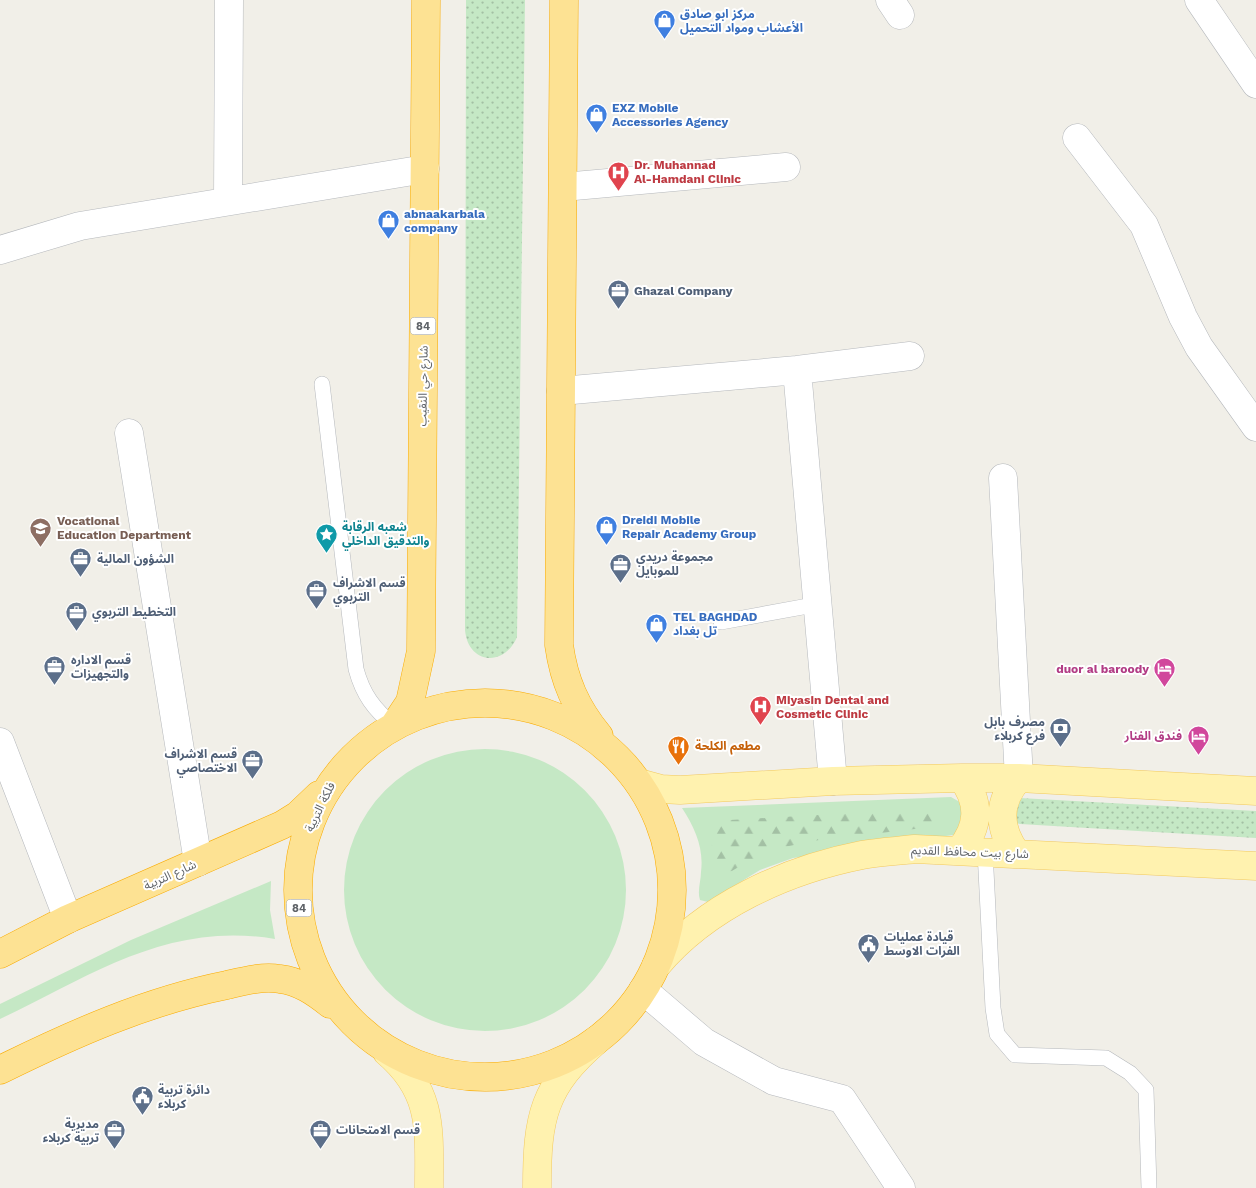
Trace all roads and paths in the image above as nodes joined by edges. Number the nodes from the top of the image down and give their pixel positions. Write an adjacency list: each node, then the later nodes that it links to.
1 (228, 0): 10 (street)
2 (426, 0): 8 (highway, شارع حي النقيب / 84)
3 (564, 0): 9 (highway, 84)
4 (1199, 0): 5 (street)
5 (1256, 84)
6 (1077, 138): 16 (street)
7 (786, 167): 9 (street)
8 (425, 168): 10 (street); 21 (highway, شارع حي النقيب / 84)
9 (562, 187): 15 (highway, 84)
10 (228, 201): 11 (street)
11 (0, 250)
12 (910, 356): 13 (street)
13 (797, 370): 15 (street); 19 (street)
14 (322, 384): 21 (lane)
15 (561, 391): 23 (highway, 84)
16 (1256, 427)
17 (129, 433): 32 (street)
18 (1004, 478): 25 (street)
19 (819, 604): 20 (lane); 26 (street)
20 (721, 622)
21 (394, 726): 23 (highway, فلكة التربية / 84); 27 (highway, فلكة التربية / 84)
22 (0, 742): 34 (street)
23 (614, 753): 28 (highway, فلكة التربية / 84)
24 (962, 778): 25 (main road); 26 (main road); 30 (main road)
25 (1019, 778): 29 (main road); 31 (main road)
26 (833, 780): 28 (main road)
27 (330, 783): 32 (highway, شارع التربية / 84); 38 (highway, فلكة التربية / 84)
28 (639, 783): 36 (highway, فلكة التربية / 84)
29 (1256, 791)
30 (972, 851): 31 (main road, شارع بيت محافظ القديم); 36 (main road, شارع بيت محافظ القديم); 45 (lane)
31 (1016, 853): 33 (main road, شارع بيت محافظ القديم)
32 (198, 862): 34 (highway, شارع التربية / 84)
33 (1256, 866)
34 (68, 919): 35 (highway, شارع التربية / 84)
35 (0, 954)
36 (656, 966): 37 (highway, فلكة التربية / 84)
37 (643, 990): 39 (highway, فلكة التربية / 84); 44 (street)
38 (345, 1016): 40 (highway, فلكة التربية / 84); 41 (highway, 84)
39 (598, 1039): 40 (highway, فلكة التربية / 84); 43 (main road)
40 (387, 1052): 42 (main road)
41 (0, 1070)
42 (429, 1188)
43 (537, 1188)
44 (901, 1188)
45 (1149, 1188)

